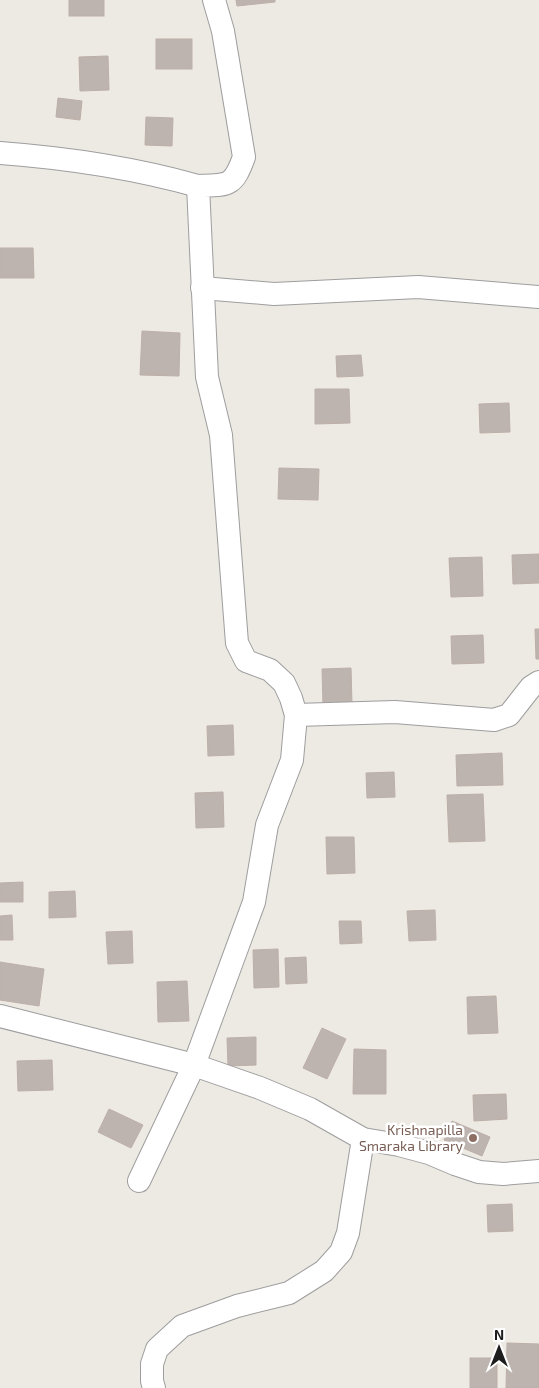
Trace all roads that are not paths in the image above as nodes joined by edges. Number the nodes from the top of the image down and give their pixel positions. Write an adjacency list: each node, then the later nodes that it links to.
1 (214, 0): 3 (street)
2 (0, 154): 3 (street)
3 (198, 186): 4 (street)
4 (202, 288): 5 (street); 7 (street)
5 (539, 297)
6 (539, 682): 7 (street)
7 (296, 716): 9 (street)
8 (0, 1016): 9 (street)
9 (194, 1065): 10 (street); 12 (street)
10 (363, 1138): 11 (street); 13 (street)
11 (539, 1171)
12 (139, 1181)
13 (154, 1388)

